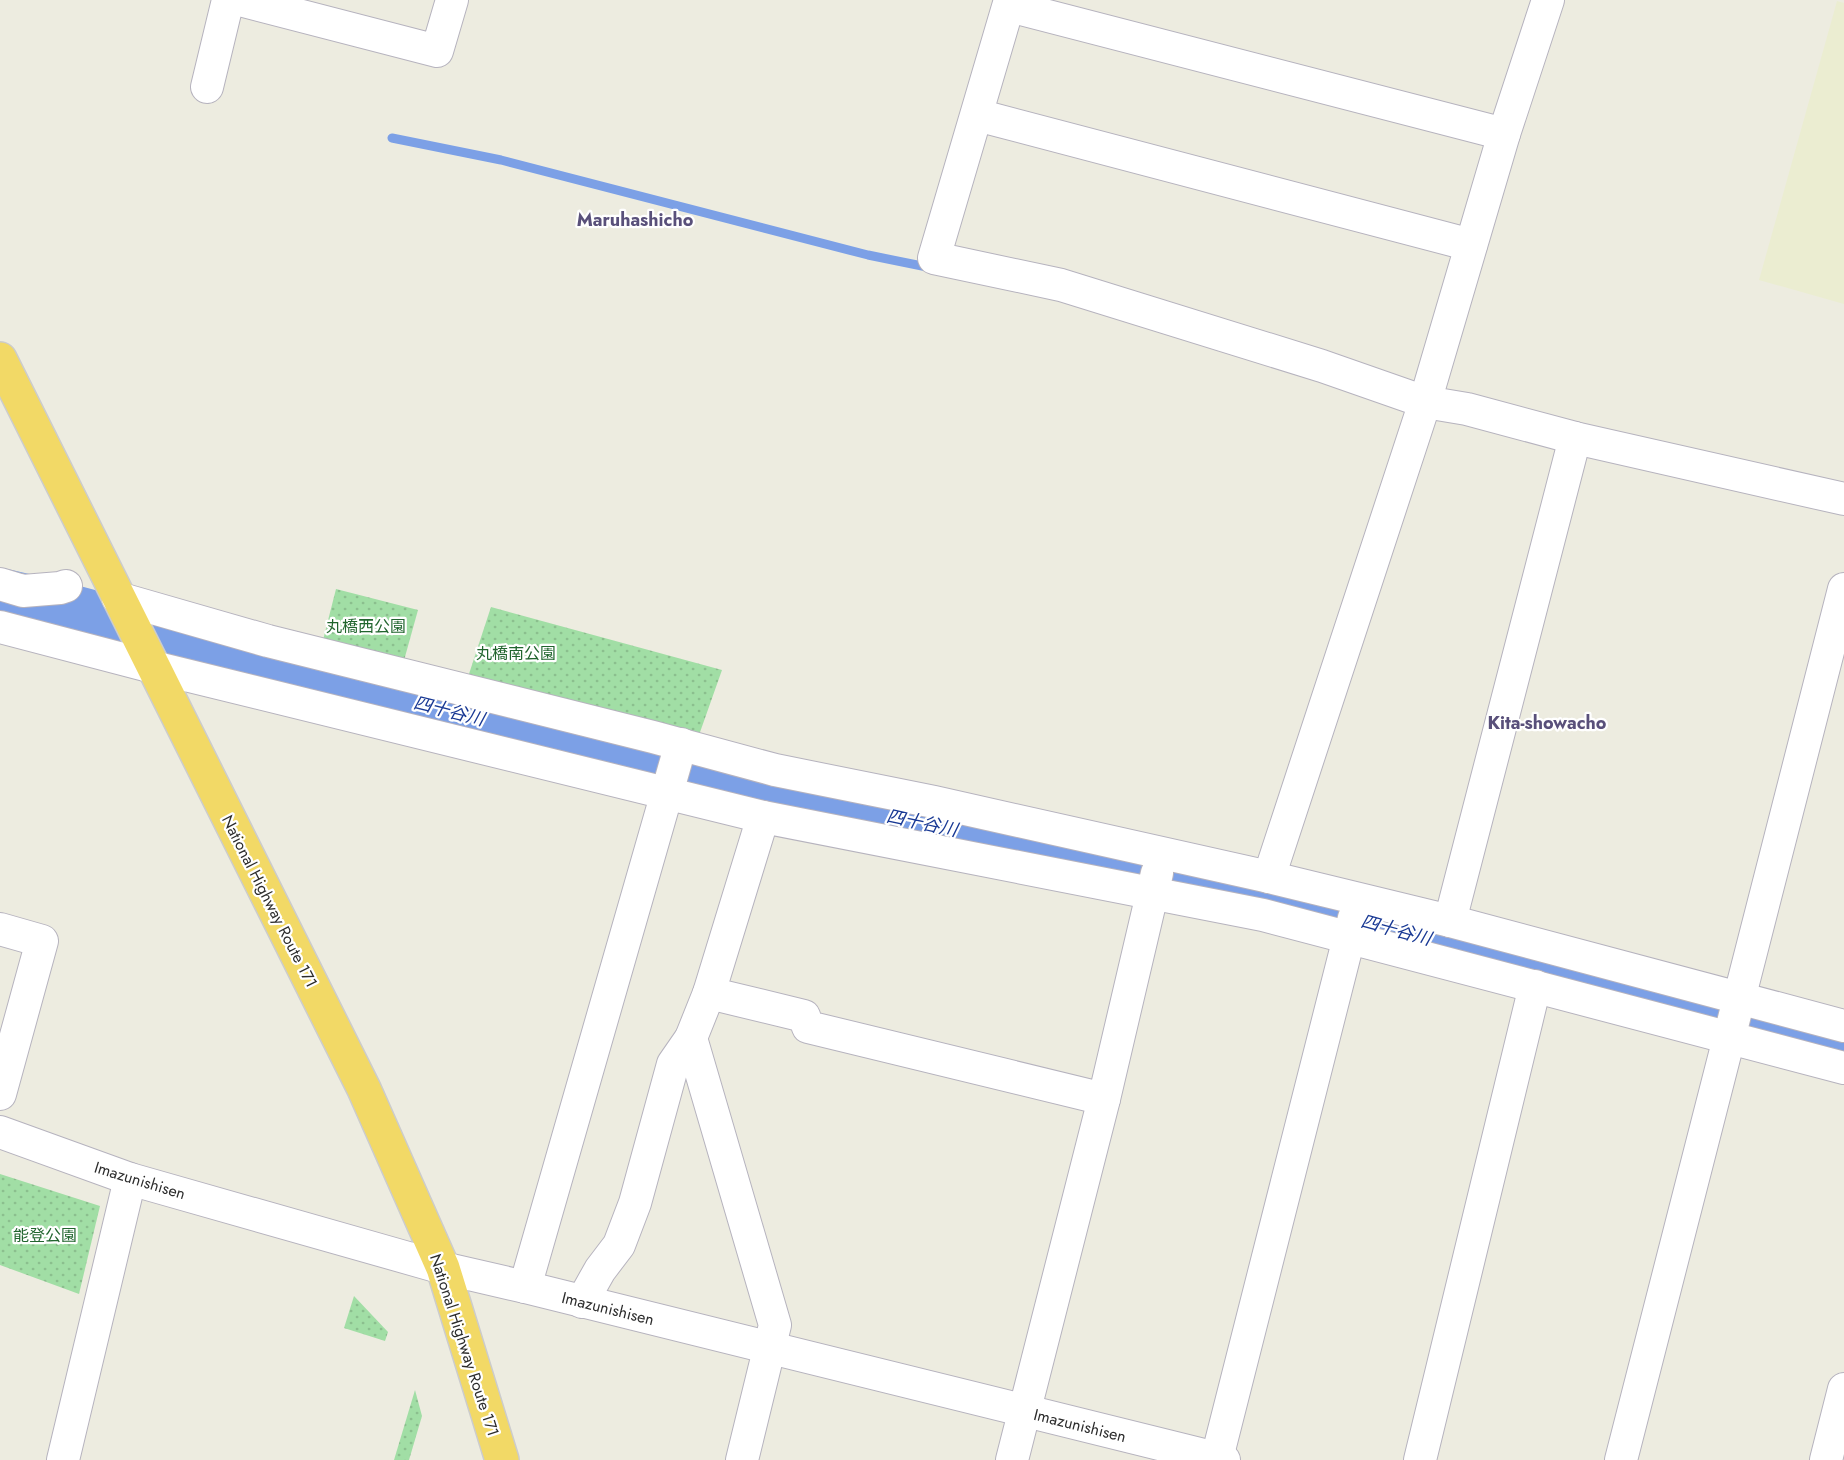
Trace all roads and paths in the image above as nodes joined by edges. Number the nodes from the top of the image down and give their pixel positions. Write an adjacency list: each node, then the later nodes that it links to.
1 (228, 0): 6 (street)
2 (240, 0): 3 (street)
3 (452, 0)
4 (1548, 0): 8 (street)
5 (1009, 3): 7 (street); 8 (street)
6 (207, 87)
7 (977, 115): 9 (street); 11 (street)
8 (1504, 134): 9 (street)
9 (1471, 245): 11 (street)
10 (0, 359): 17 (highway, National Highway Route 171)
11 (1425, 402): 12 (street); 24 (street)
12 (1575, 438): 13 (street); 26 (street)
13 (1844, 499)
14 (0, 584): 15 (street)
15 (66, 586)
16 (1844, 589): 31 (street)
17 (123, 607): 19 (highway, National Highway Route 171); 20 (street)
18 (0, 627): 19 (street)
19 (148, 658): 20 (street); 39 (highway, National Highway Route 171)
20 (556, 739): 21 (street); 21 (street)
21 (674, 768): 22 (street); 23 (street); 40 (street)
22 (763, 817): 23 (street); 30 (street)
23 (1156, 873): 24 (street); 28 (street); 36 (street)
24 (1269, 877): 25 (street)
25 (1359, 899): 26 (street); 28 (street)
26 (1450, 921): 31 (street)
27 (0, 929): 35 (street)
28 (1349, 939): 29 (street); 45 (street)
29 (1535, 986): 31 (street); 50 (street)
30 (709, 993): 33 (street); 36 (street)
31 (1734, 1018): 32 (street); 34 (street); 51 (street)
32 (1844, 1026)
33 (692, 1038): 41 (street); 42 (street)
34 (1844, 1068)
35 (0, 1094)
36 (1104, 1099): 44 (street)
37 (0, 1132): 38 (street, Imazunishisen)
38 (130, 1179): 39 (street, Imazunishisen); 46 (street)
39 (443, 1268): 40 (street, Imazunishisen); 47 (highway, National Highway Route 171)
40 (525, 1287): 41 (street, Imazunishisen)
41 (582, 1302): 42 (street, Imazunishisen)
42 (771, 1348): 44 (street, Imazunishisen); 48 (street)
43 (1844, 1389): 52 (street)
44 (1024, 1411): 45 (street, Imazunishisen); 49 (street)
45 (1220, 1459)
46 (63, 1460)
47 (502, 1460)
48 (742, 1460)
49 (1012, 1460)
50 (1420, 1460)
51 (1621, 1460)
52 (1826, 1460)

